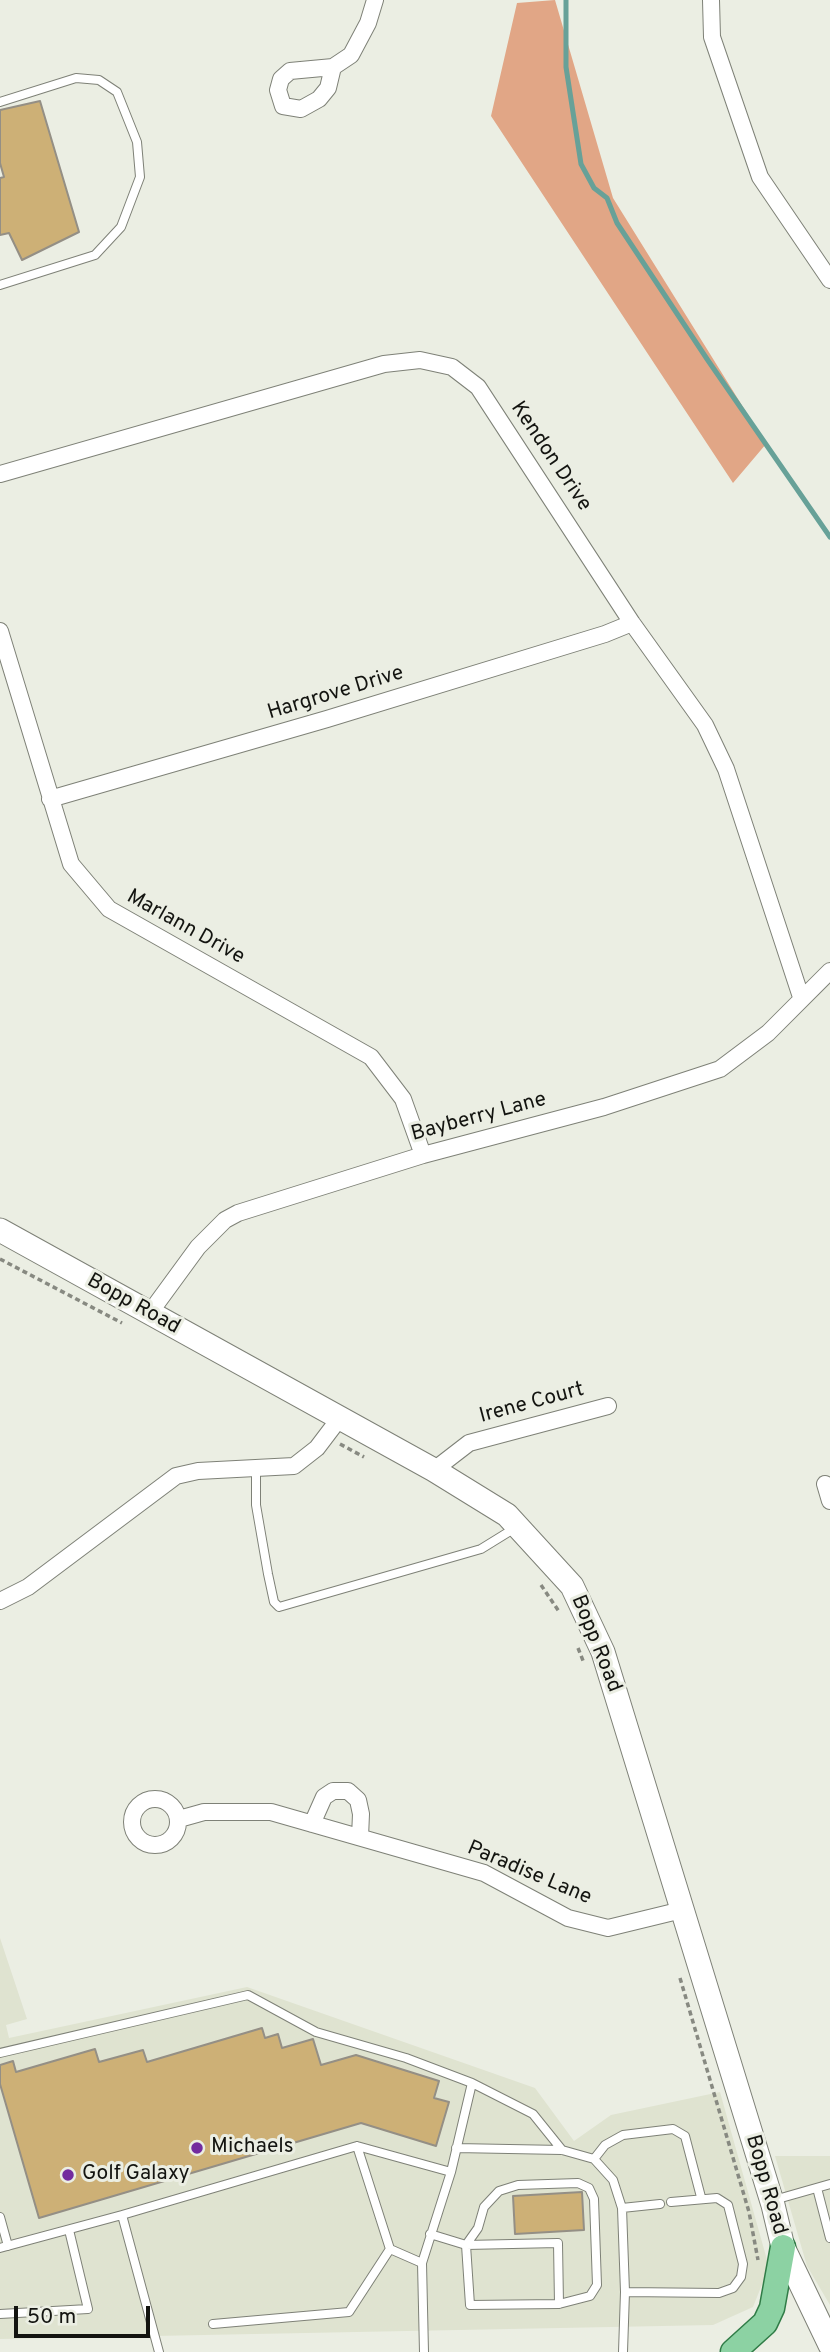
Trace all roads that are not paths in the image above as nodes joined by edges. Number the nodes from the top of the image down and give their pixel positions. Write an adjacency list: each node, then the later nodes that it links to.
1 (375, 0): 3 (street)
2 (711, 0): 5 (street)
3 (333, 67)
4 (0, 102): 6 (lane)
5 (830, 280)
6 (0, 285)
7 (0, 474): 8 (street, Kendon Drive)
8 (632, 623): 10 (street, Hargrove Drive); 12 (street, Kendon Drive)
9 (0, 631): 10 (street, Marlann Drive)
10 (50, 799): 13 (street, Marlann Drive)
11 (830, 971): 12 (street, Bayberry Lane)
12 (801, 997): 13 (street, Bayberry Lane)
13 (423, 1155): 15 (street, Bayberry Lane)
14 (0, 1230): 15 (street, Bopp Road)
15 (149, 1314): 17 (street, Bopp Road)
16 (608, 1406): 19 (street, Irene Court)
17 (332, 1427): 18 (street); 19 (street, Bopp Road)
18 (256, 1468): 22 (lane); 23 (street)
19 (434, 1470): 22 (street, Bopp Road)
20 (825, 1484): 21 (street)
21 (830, 1500)
22 (518, 1527): 27 (street, Bopp Road)
23 (0, 1601)
24 (178, 1819): 25 (street, Paradise Lane)
25 (312, 1824): 26 (street, Paradise Lane); 26 (street)
26 (360, 1837): 27 (street, Paradise Lane)
27 (682, 1910): 38 (street, Bopp Road)
28 (0, 2053): 29 (lane)
29 (472, 2083): 31 (lane); 32 (lane)
30 (357, 2146): 34 (lane); 42 (lane); 50 (lane)
31 (456, 2148): 32 (lane); 34 (lane)
32 (562, 2150): 33 (lane)
33 (594, 2159): 37 (lane); 41 (lane)
34 (451, 2172): 45 (lane)
35 (830, 2184): 36 (lane)
36 (817, 2188): 38 (lane); 46 (lane)
37 (701, 2197): 39 (lane); 52 (lane)
38 (771, 2201): 49 (street, Bopp Road)
39 (671, 2202)
40 (660, 2204): 41 (lane)
41 (622, 2208): 52 (lane)
42 (122, 2215): 44 (lane); 57 (lane)
43 (0, 2217): 48 (lane)
44 (69, 2230): 48 (lane); 54 (lane)
45 (430, 2234): 47 (lane); 51 (lane)
46 (830, 2238)
47 (466, 2245): 53 (lane); 53 (lane); 53 (lane)
48 (4, 2247)
49 (783, 2247): 56 (street, Bopp Road); 60 (main road)
50 (390, 2249): 51 (lane); 55 (lane)
51 (422, 2263): 58 (lane)
52 (625, 2292): 59 (lane)
53 (559, 2304)
54 (0, 2314)
55 (213, 2324)
56 (830, 2345)
57 (159, 2352)
58 (424, 2352)
59 (623, 2352)
60 (733, 2352)

